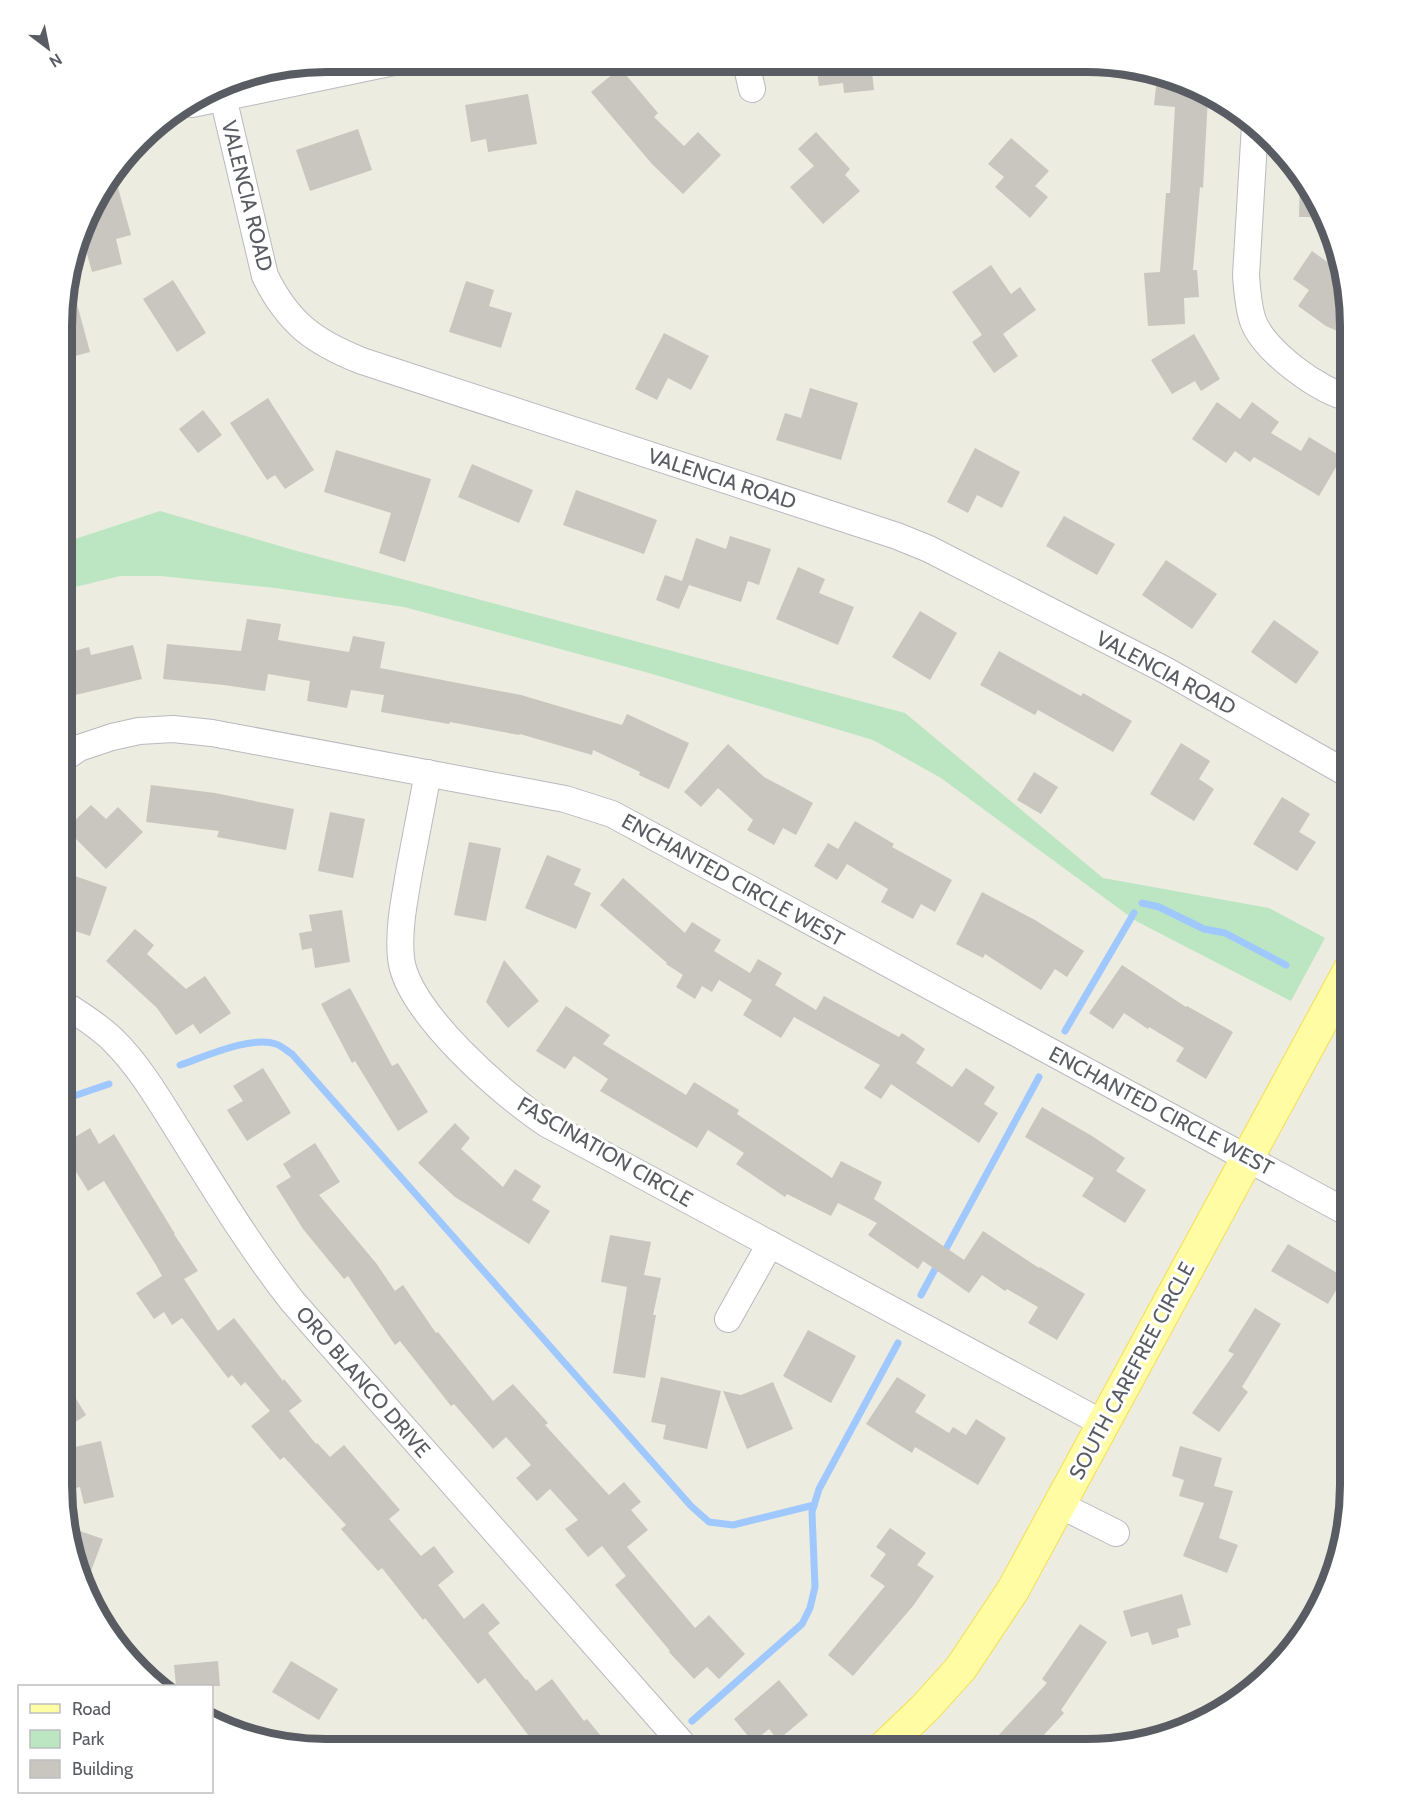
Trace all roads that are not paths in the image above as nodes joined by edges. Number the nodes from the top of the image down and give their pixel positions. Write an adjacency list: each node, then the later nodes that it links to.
1 (345, 72): 4 (street)
2 (748, 72): 3 (street)
3 (752, 89)
4 (223, 97): 5 (street); 9 (street, VALENCIA ROAD)
5 (209, 100)
6 (1254, 135): 7 (street)
7 (1340, 394)
8 (72, 753): 10 (street, ENCHANTED CIRCLE WEST)
9 (1340, 769)
10 (428, 772): 13 (street, ENCHANTED CIRCLE WEST); 15 (street, FASCINATION CIRCLE)
11 (1340, 987): 13 (main road, SOUTH CAREFREE CIRCLE)
12 (72, 1010): 20 (street, ORO BLANCO DRIVE)
13 (1247, 1157): 14 (street, ENCHANTED CIRCLE WEST); 17 (main road, SOUTH CAREFREE CIRCLE)
14 (1340, 1208)
15 (770, 1244): 16 (street); 17 (street, FASCINATION CIRCLE)
16 (728, 1319)
17 (1104, 1424): 18 (main road, SOUTH CAREFREE CIRCLE)
18 (1060, 1505): 19 (street); 21 (main road, SOUTH CAREFREE CIRCLE)
19 (1116, 1533)
20 (678, 1739)
21 (892, 1739)

